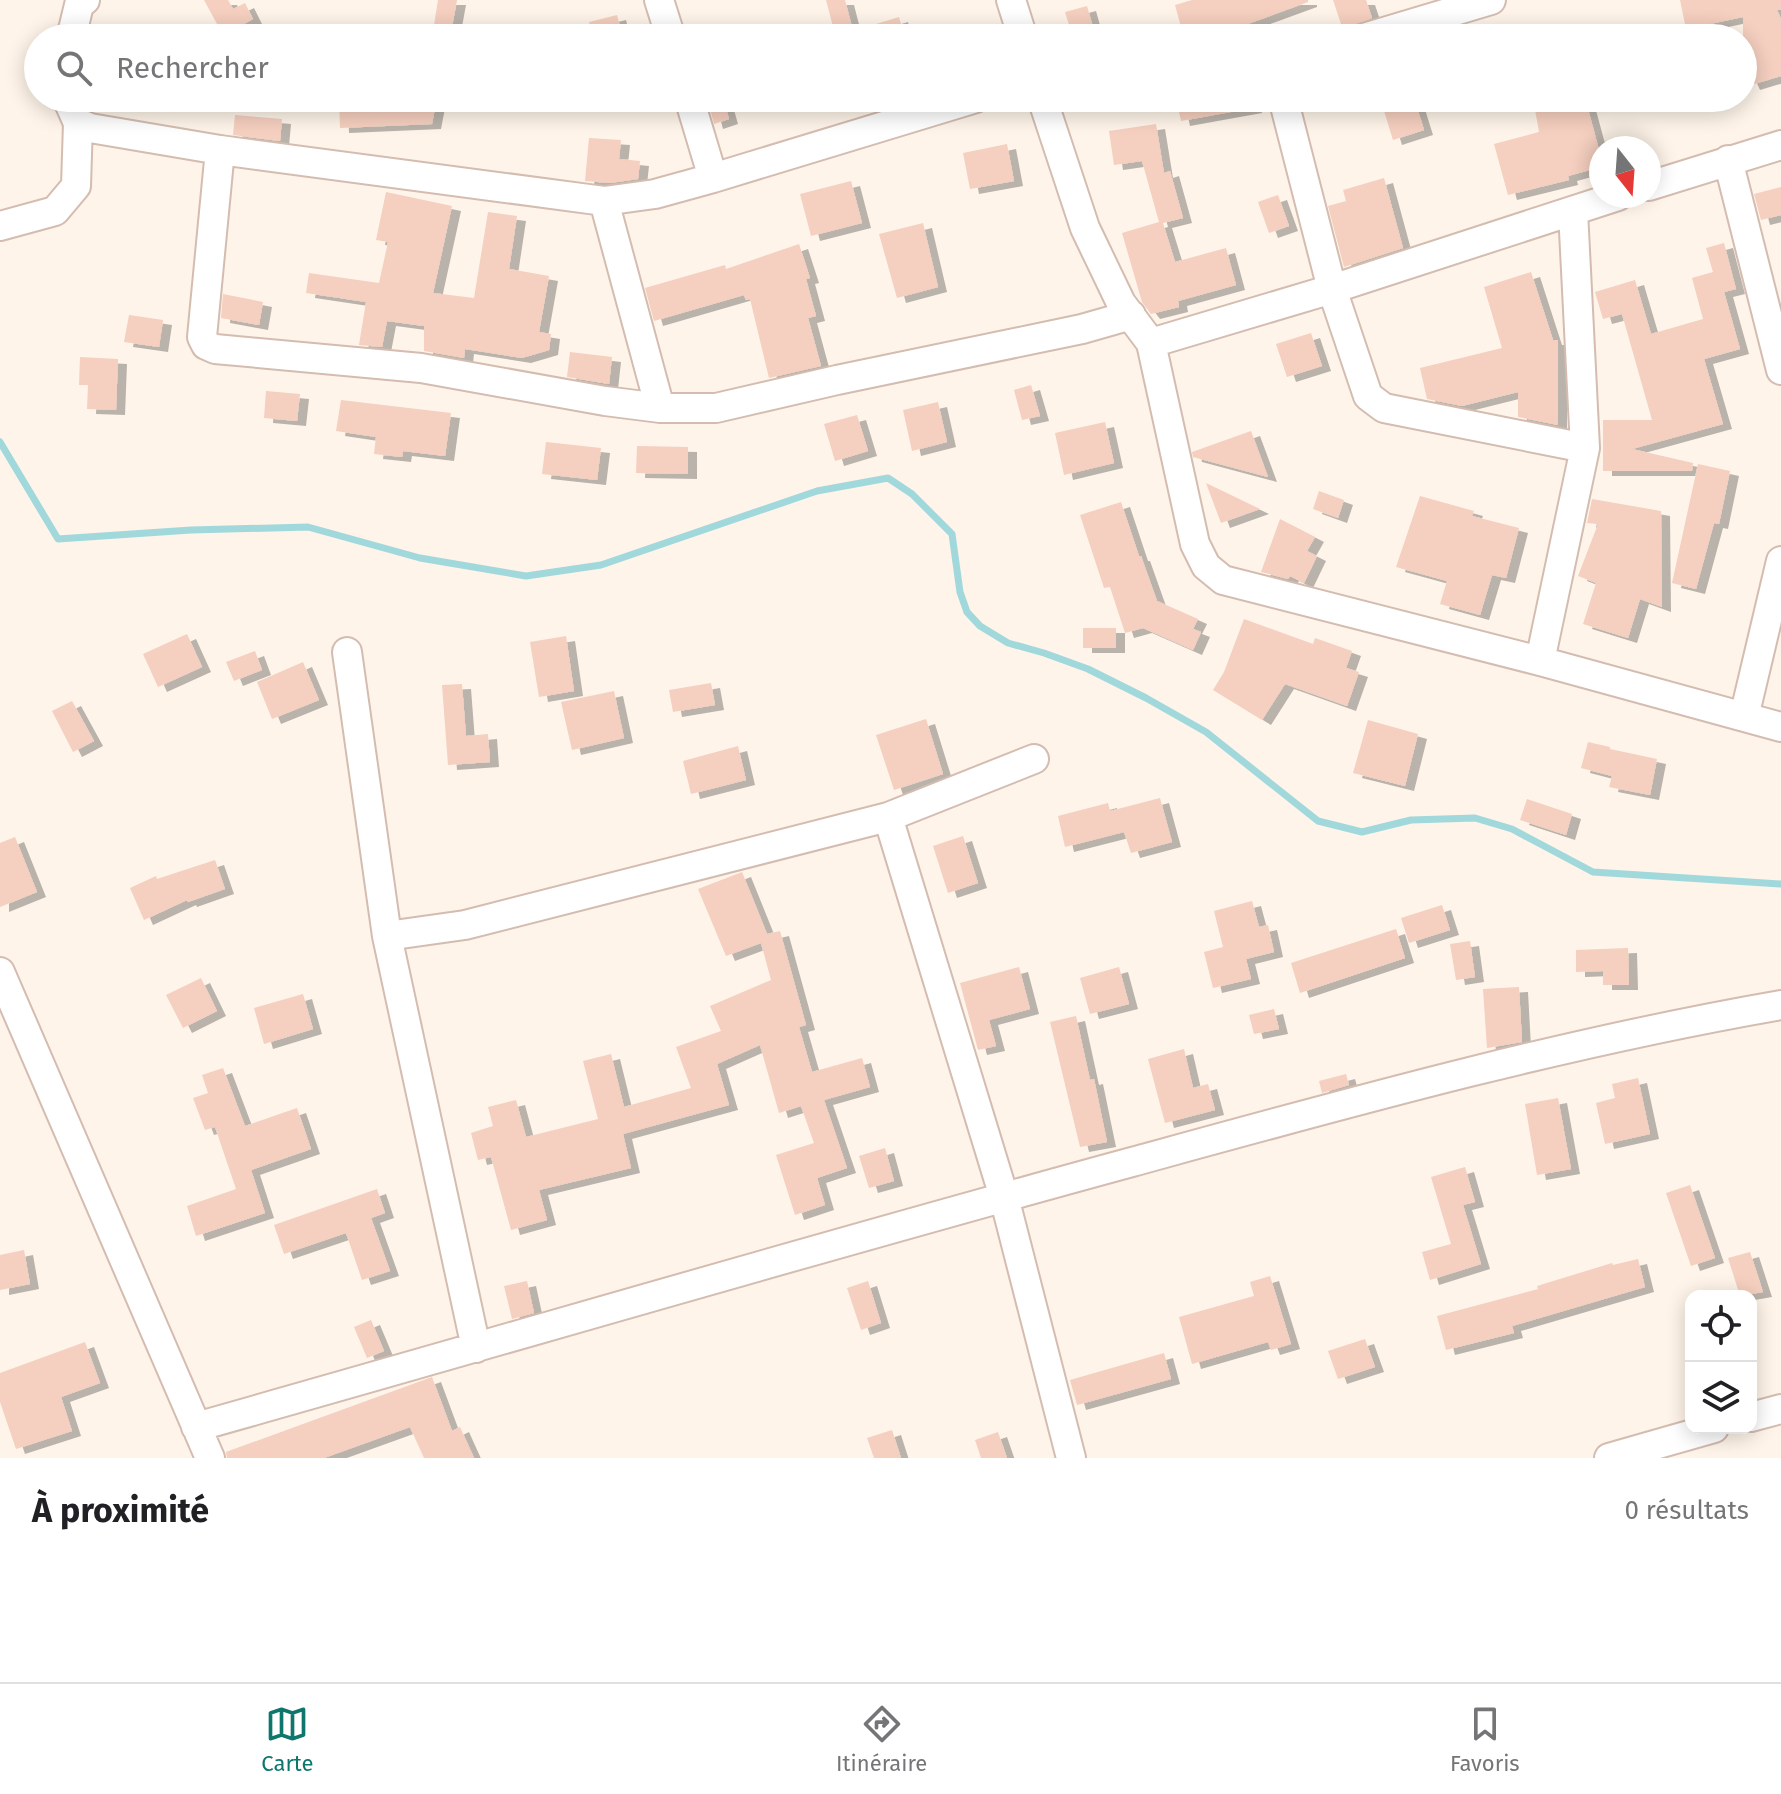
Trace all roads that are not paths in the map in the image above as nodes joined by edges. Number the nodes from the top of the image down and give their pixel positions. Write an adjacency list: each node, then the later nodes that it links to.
1 (85, 0): 5 (street)
2 (659, 0): 6 (street)
3 (1011, 0): 7 (street)
4 (1491, 0): 8 (street)
5 (74, 24)
6 (667, 24)
7 (1019, 24)
8 (1411, 24)
9 (72, 112): 23 (street)
10 (74, 112): 16 (street)
11 (693, 112): 18 (street)
12 (930, 112): 18 (street)
13 (1047, 112): 25 (street)
14 (1287, 112): 24 (street)
15 (1781, 145): 17 (street)
16 (220, 150): 20 (street); 28 (street)
17 (1728, 160): 19 (street); 27 (street)
18 (713, 178): 20 (street)
19 (1661, 182)
20 (604, 201): 28 (street)
21 (1589, 206): 22 (street)
22 (1573, 211): 24 (street); 29 (street)
23 (0, 226)
24 (1332, 289): 26 (street); 29 (street)
25 (1131, 315): 26 (street); 28 (street)
26 (1151, 343): 32 (street)
27 (1781, 370)
28 (660, 408)
29 (1585, 448): 32 (street)
30 (1781, 561): 33 (street)
31 (347, 652): 37 (street)
32 (1540, 661): 33 (street)
33 (1744, 717): 34 (street)
34 (1781, 727)
35 (1034, 759): 36 (street)
36 (888, 817): 37 (street); 40 (street)
37 (387, 936): 41 (street)
38 (0, 972): 44 (street)
39 (1781, 1005): 40 (street)
40 (1004, 1197): 41 (street); 47 (street)
41 (476, 1348): 44 (street)
42 (1781, 1409): 43 (street)
43 (1757, 1415)
44 (196, 1427): 46 (street)
45 (1693, 1434): 48 (street)
46 (210, 1458)
47 (1071, 1458)
48 (1609, 1458)

